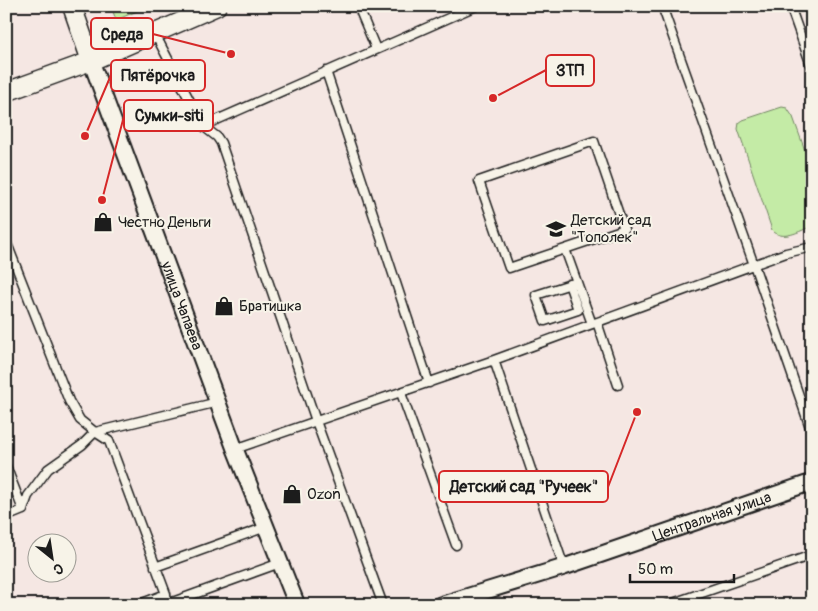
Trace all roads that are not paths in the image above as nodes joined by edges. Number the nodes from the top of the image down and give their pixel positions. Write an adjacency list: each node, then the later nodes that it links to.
1 (72, 6): 9 (street, улица Чапаева)
2 (217, 6): 7 (street)
3 (358, 6): 8 (lane)
4 (476, 6): 8 (lane)
5 (662, 6): 17 (lane)
6 (790, 6): 10 (lane)
7 (155, 34): 9 (street); 13 (lane)
8 (376, 49): 11 (lane)
9 (91, 61): 12 (street); 24 (street, улица Чапаева)
10 (812, 68)
11 (326, 71): 13 (lane); 21 (lane)
12 (6, 92)
13 (203, 126): 25 (lane)
14 (6, 241): 26 (lane)
15 (812, 247): 17 (lane)
16 (565, 249): 16 (lane); 18 (lane)
17 (754, 265): 19 (lane); 27 (lane)
18 (573, 283): 18 (lane); 19 (lane)
19 (594, 323): 20 (lane); 22 (lane)
20 (494, 360): 21 (lane); 38 (lane)
21 (429, 383): 23 (lane)
22 (618, 385)
23 (401, 393): 25 (lane); 34 (lane)
24 (218, 402): 26 (lane); 28 (street, улица Чапаева)
25 (316, 421): 28 (lane); 43 (lane)
26 (95, 432): 31 (lane); 37 (lane)
27 (812, 433)
28 (235, 449): 33 (street, улица Чапаева)
29 (6, 466): 31 (lane)
30 (812, 482): 38 (street, Центральная улица)
31 (23, 510): 32 (lane)
32 (6, 517)
33 (266, 527): 36 (street, улица Чапаева); 37 (lane)
34 (456, 545)
35 (812, 555): 45 (lane)
36 (280, 563): 40 (lane); 42 (street, улица Чапаева)
37 (155, 567): 39 (lane)
38 (564, 567): 44 (street, Центральная улица)
39 (166, 594): 40 (lane); 41 (lane)
40 (167, 604)
41 (137, 605)
42 (297, 605)
43 (383, 605)
44 (440, 605)
45 (667, 605)

